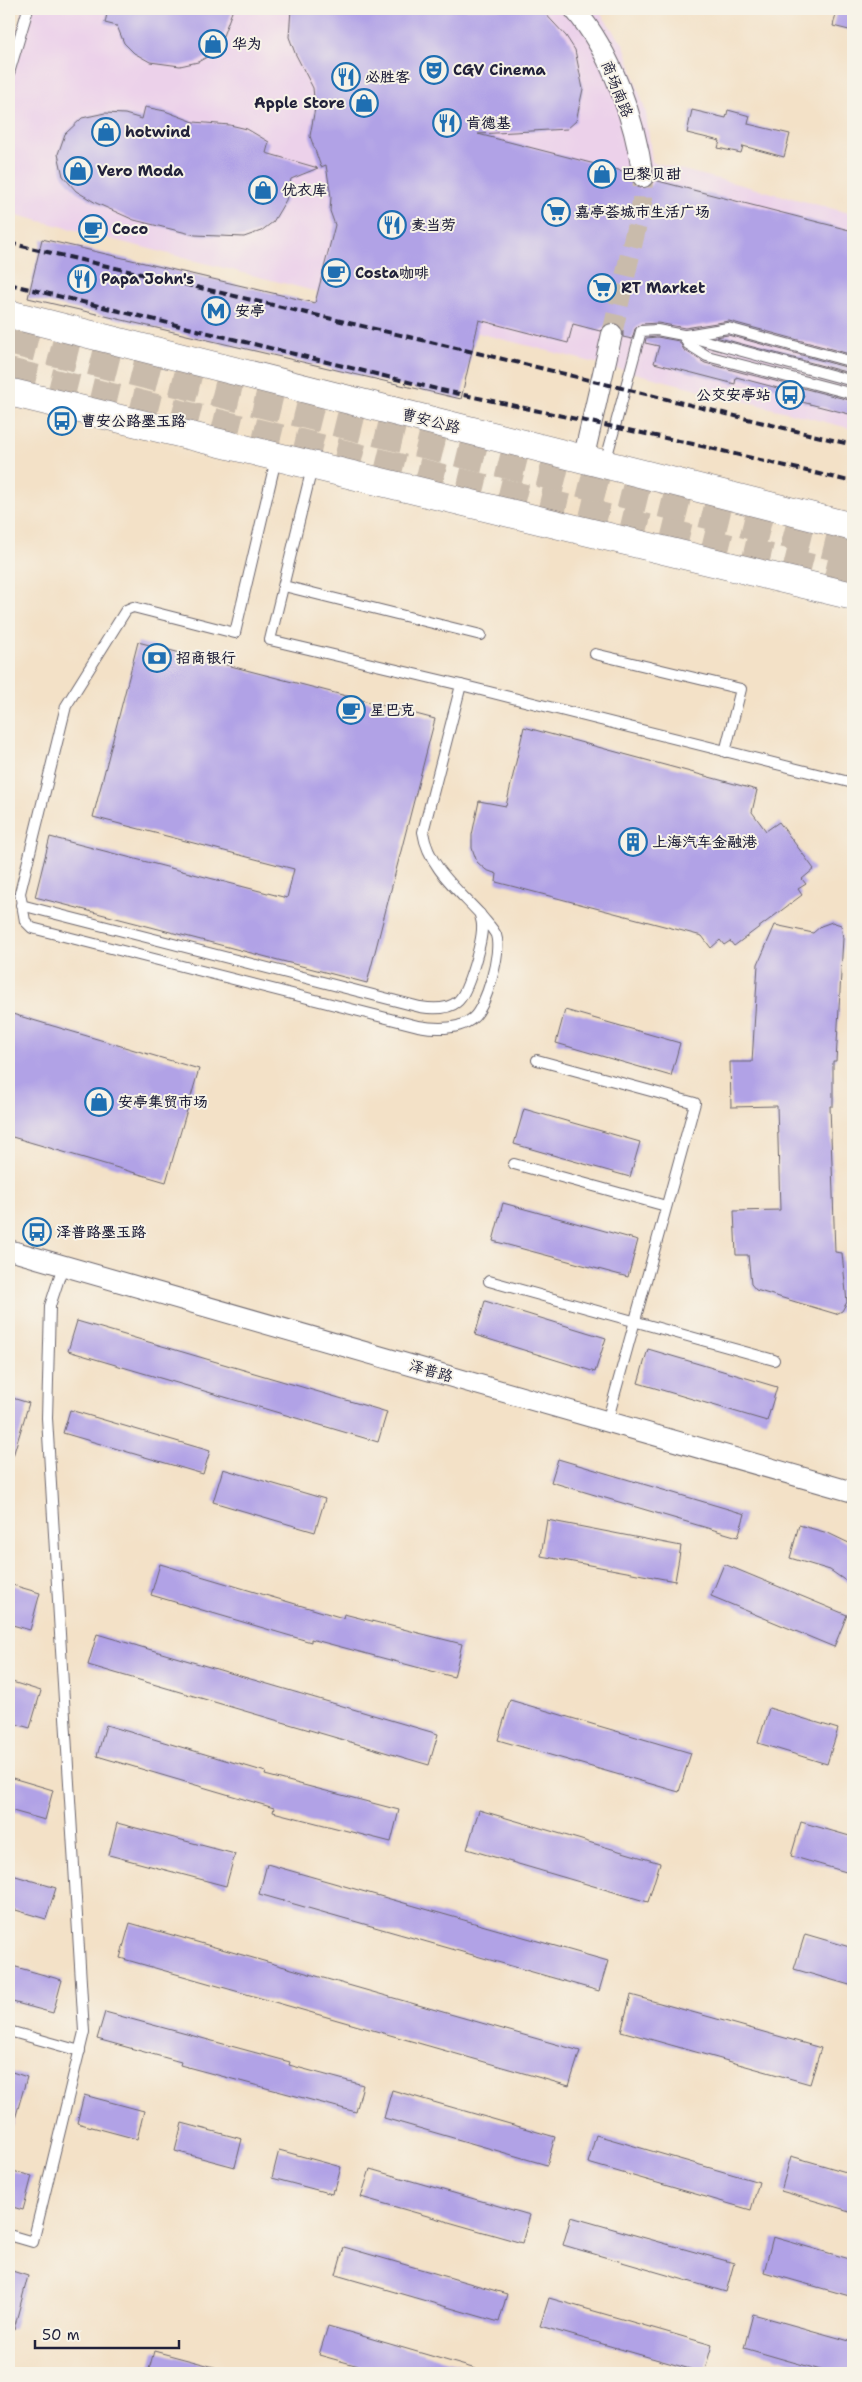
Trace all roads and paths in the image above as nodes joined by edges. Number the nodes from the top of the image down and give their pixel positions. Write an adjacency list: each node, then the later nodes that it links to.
1 (28, 9): 3 (lane)
2 (574, 9): 4 (street, 商场南路)
3 (9, 72)
4 (643, 177)
5 (9, 314): 13 (main road, 曹安公路)
6 (612, 334): 13 (street)
7 (683, 335): 8 (lane); 9 (lane); 11 (lane); 13 (lane)
8 (853, 362)
9 (853, 381)
10 (9, 392): 12 (main road)
11 (853, 394)
12 (277, 458): 14 (main road); 23 (lane)
13 (594, 462): 15 (main road, 曹安公路)
14 (312, 467): 16 (lane); 17 (main road)
15 (853, 527)
16 (284, 586): 18 (lane); 20 (lane)
17 (853, 596)
18 (481, 635)
19 (596, 654): 21 (lane)
20 (461, 685): 21 (lane); 24 (lane)
21 (725, 752): 22 (lane)
22 (853, 784)
23 (21, 905): 24 (lane); 24 (lane)
24 (480, 914)
25 (538, 1060): 27 (lane)
26 (514, 1164): 27 (lane)
27 (666, 1206): 31 (lane)
28 (9, 1250): 29 (street, 泽普路)
29 (63, 1266): 33 (street, 泽普路); 36 (lane)
30 (489, 1281): 31 (lane)
31 (635, 1321): 32 (lane); 33 (lane)
32 (774, 1360)
33 (607, 1422): 34 (street, 泽普路)
34 (853, 1492)
35 (9, 2031): 36 (lane)
36 (80, 2051): 37 (lane)
37 (9, 2235)

